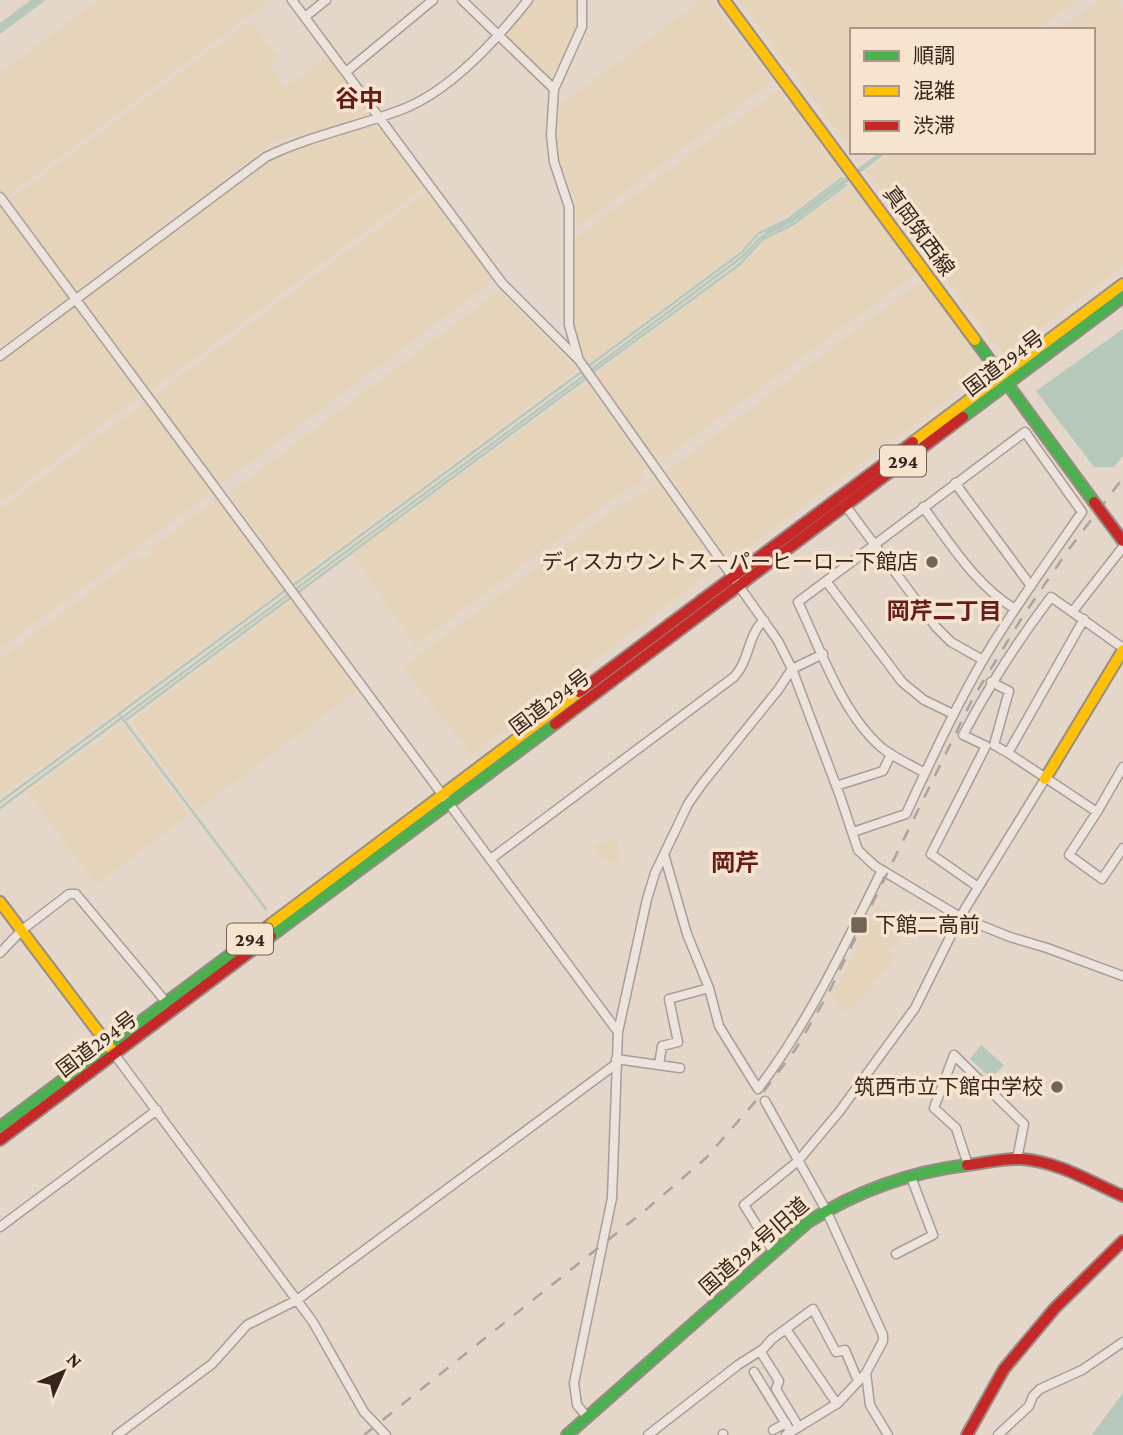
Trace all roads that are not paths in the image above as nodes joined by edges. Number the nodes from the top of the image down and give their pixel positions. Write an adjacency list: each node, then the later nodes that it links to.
1 (292, 0): 8 (street)
2 (326, 0): 8 (street)
3 (433, 0): 10 (street)
4 (462, 0): 9 (street)
5 (528, 0): 9 (street)
6 (582, 0): 11 (street)
7 (724, 0): 19 (main road, 真岡筑西線)
8 (305, 17): 10 (street)
9 (501, 35): 11 (street); 12 (street)
10 (346, 72): 12 (street)
11 (554, 89): 18 (street)
12 (379, 117): 16 (street); 18 (street)
13 (0, 197): 16 (street)
14 (1123, 284): 19 (main road, 国道294号 / 294)
15 (1123, 297): 19 (main road, 国道294号 / 294)
16 (76, 299): 17 (street); 49 (street)
17 (0, 356)
18 (579, 360): 28 (street)
19 (1004, 379): 23 (main road, 国道294号 / 294); 25 (main road, 真岡筑西線, bridge); 28 (main road, 国道294号 / 294)
20 (1019, 423): 21 (street)
21 (1025, 432): 22 (street); 31 (street)
22 (955, 483): 24 (street); 31 (street)
23 (845, 505): 26 (street); 30 (main road, 国道294号 / 294)
24 (923, 507): 26 (street); 32 (street)
25 (1123, 541)
26 (874, 543): 29 (street); 38 (street)
27 (1123, 547): 33 (street)
28 (731, 576): 30 (street); 49 (main road, 国道294号 / 294)
29 (826, 581): 37 (street); 41 (street)
30 (738, 586): 35 (street); 49 (main road, 国道294号 / 294)
31 (1031, 586): 32 (street)
32 (1015, 609): 38 (street)
33 (1073, 611): 34 (street); 40 (street)
34 (1084, 619): 36 (street); 43 (street)
35 (764, 620): 39 (street); 54 (street)
36 (1123, 649): 47 (main road)
37 (823, 654): 39 (street); 44 (street)
38 (983, 660): 41 (street)
39 (792, 669): 48 (street); 53 (street)
40 (991, 682): 42 (street); 42 (street)
41 (953, 714): 46 (street)
42 (990, 746): 43 (street); 56 (street)
43 (1008, 753): 47 (street)
44 (891, 754): 46 (street); 48 (street)
45 (1123, 767): 50 (street)
46 (925, 773): 51 (street)
47 (1045, 779): 50 (street); 56 (street)
48 (836, 786): 51 (street)
49 (445, 798): 54 (street); 63 (main road, 国道294号 / 294); 65 (main road, 国道294号 / 294)
50 (1097, 812): 52 (street)
51 (853, 832): 55 (street)
52 (1123, 848)
53 (664, 854): 62 (street); 64 (street)
54 (492, 858): 64 (street)
55 (882, 870): 58 (street); 62 (street)
56 (978, 887): 58 (street)
57 (0, 902): 59 (main road)
58 (960, 917): 61 (street); 74 (street)
59 (22, 930): 60 (street); 63 (street); 65 (main road)
60 (0, 953)
61 (1123, 976)
62 (709, 988): 67 (street)
63 (166, 1002): 65 (main road, 国道294号 / 294)
64 (618, 1032): 66 (street)
65 (112, 1050): 70 (street); 71 (main road, 国道294号 / 294); 72 (main road, 国道294号 / 294)
66 (616, 1062): 67 (street); 83 (street); 91 (street)
67 (659, 1065): 68 (street)
68 (680, 1068)
69 (765, 1101): 74 (street)
70 (157, 1110): 79 (street); 83 (street)
71 (0, 1126)
72 (0, 1140)
73 (1017, 1159): 75 (main road, 国道294号旧道); 75 (street); 77 (main road, 国道294号旧道)
74 (798, 1161): 78 (street); 81 (street)
75 (968, 1164): 76 (main road, 国道294号旧道)
76 (911, 1177): 78 (main road, 国道294号旧道); 82 (street)
77 (1123, 1196)
78 (826, 1210): 81 (main road, 国道294号旧道); 88 (street)
79 (0, 1227)
80 (1123, 1241): 100 (main road)
81 (774, 1253): 91 (main road, 国道294号旧道)
82 (897, 1254)
83 (297, 1300): 95 (street); 96 (street)
84 (786, 1329): 86 (street); 89 (street); 90 (street)
85 (1123, 1342): 101 (street)
86 (760, 1351): 94 (street); 98 (street)
87 (754, 1372): 92 (street)
88 (866, 1373): 89 (street); 99 (street)
89 (858, 1381): 90 (street)
90 (837, 1404): 94 (street)
91 (587, 1417): 97 (main road, 国道294号旧道)
92 (786, 1423): 93 (street); 94 (street)
93 (773, 1430)
94 (792, 1431)
95 (117, 1435)
96 (386, 1435)
97 (567, 1435)
98 (648, 1435)
99 (888, 1435)
100 (967, 1435)
101 (998, 1435)

